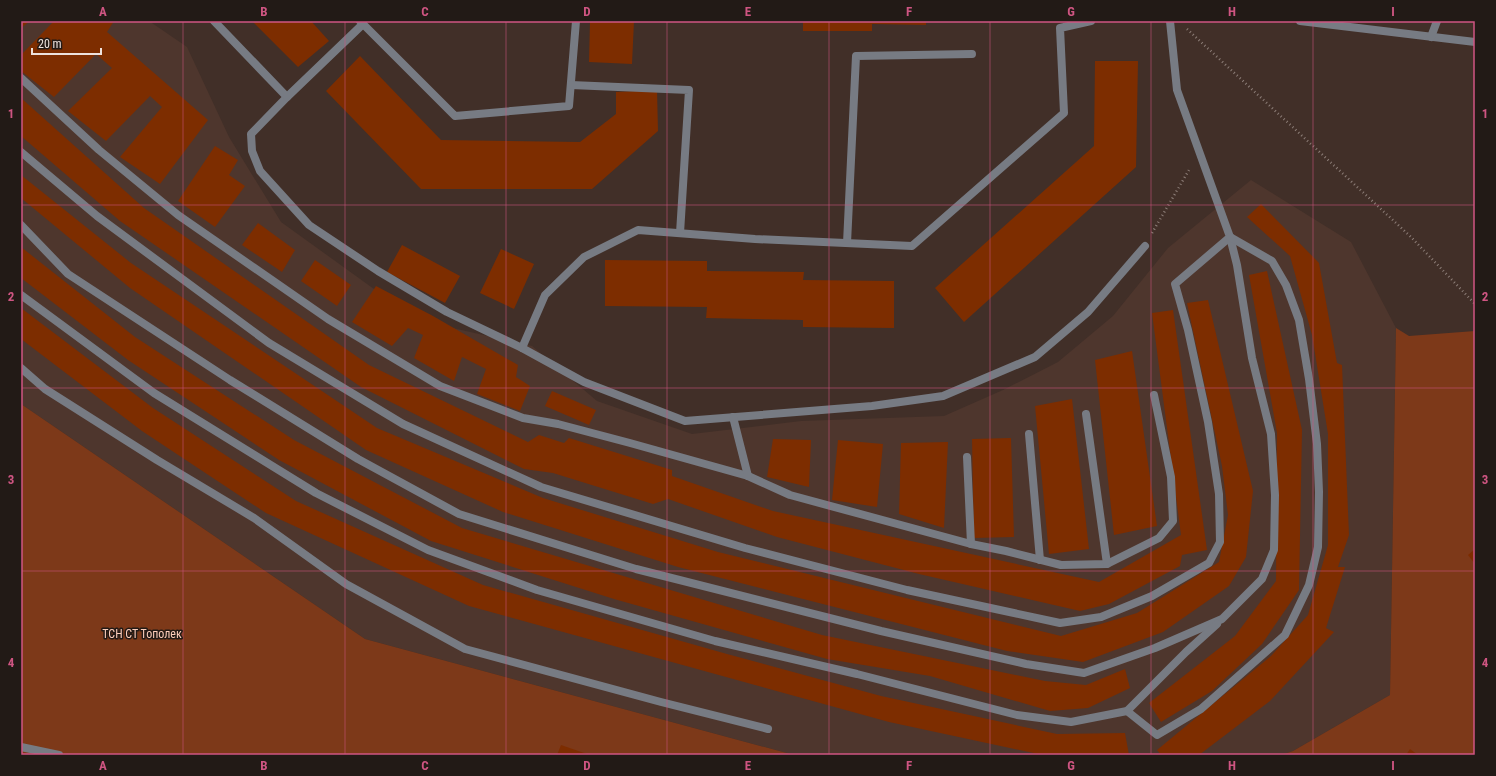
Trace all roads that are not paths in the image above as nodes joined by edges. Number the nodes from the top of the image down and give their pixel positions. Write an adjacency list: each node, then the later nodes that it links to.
1 (214, 21): 13 (street)
2 (576, 21): 12 (street)
3 (1091, 21): 18 (street)
4 (1170, 21): 17 (street)
5 (1300, 21): 8 (street)
6 (1437, 21): 8 (street)
7 (362, 22): 12 (street); 13 (street)
8 (1431, 36): 9 (street)
9 (1475, 42)
10 (972, 54): 18 (street)
11 (21, 78): 28 (street)
12 (571, 85): 16 (street)
13 (287, 96): 21 (street)
14 (21, 152): 17 (street)
15 (21, 225): 32 (street)
16 (680, 233): 18 (street); 21 (street)
17 (1230, 237): 32 (street); 33 (street)
18 (847, 243)
19 (1145, 246): 25 (street)
20 (21, 295): 33 (street)
21 (522, 348): 25 (street)
22 (21, 368): 34 (street)
23 (1154, 395): 31 (street)
24 (1086, 414): 31 (street)
25 (733, 417): 28 (street)
26 (1029, 434): 30 (street)
27 (967, 457): 29 (street)
28 (748, 476): 29 (street)
29 (971, 544): 30 (street)
30 (1040, 560): 31 (street)
31 (1107, 564)
32 (1222, 619): 33 (street)
33 (1127, 711)
34 (768, 729)
35 (21, 748): 36 (street)
36 (59, 755)

